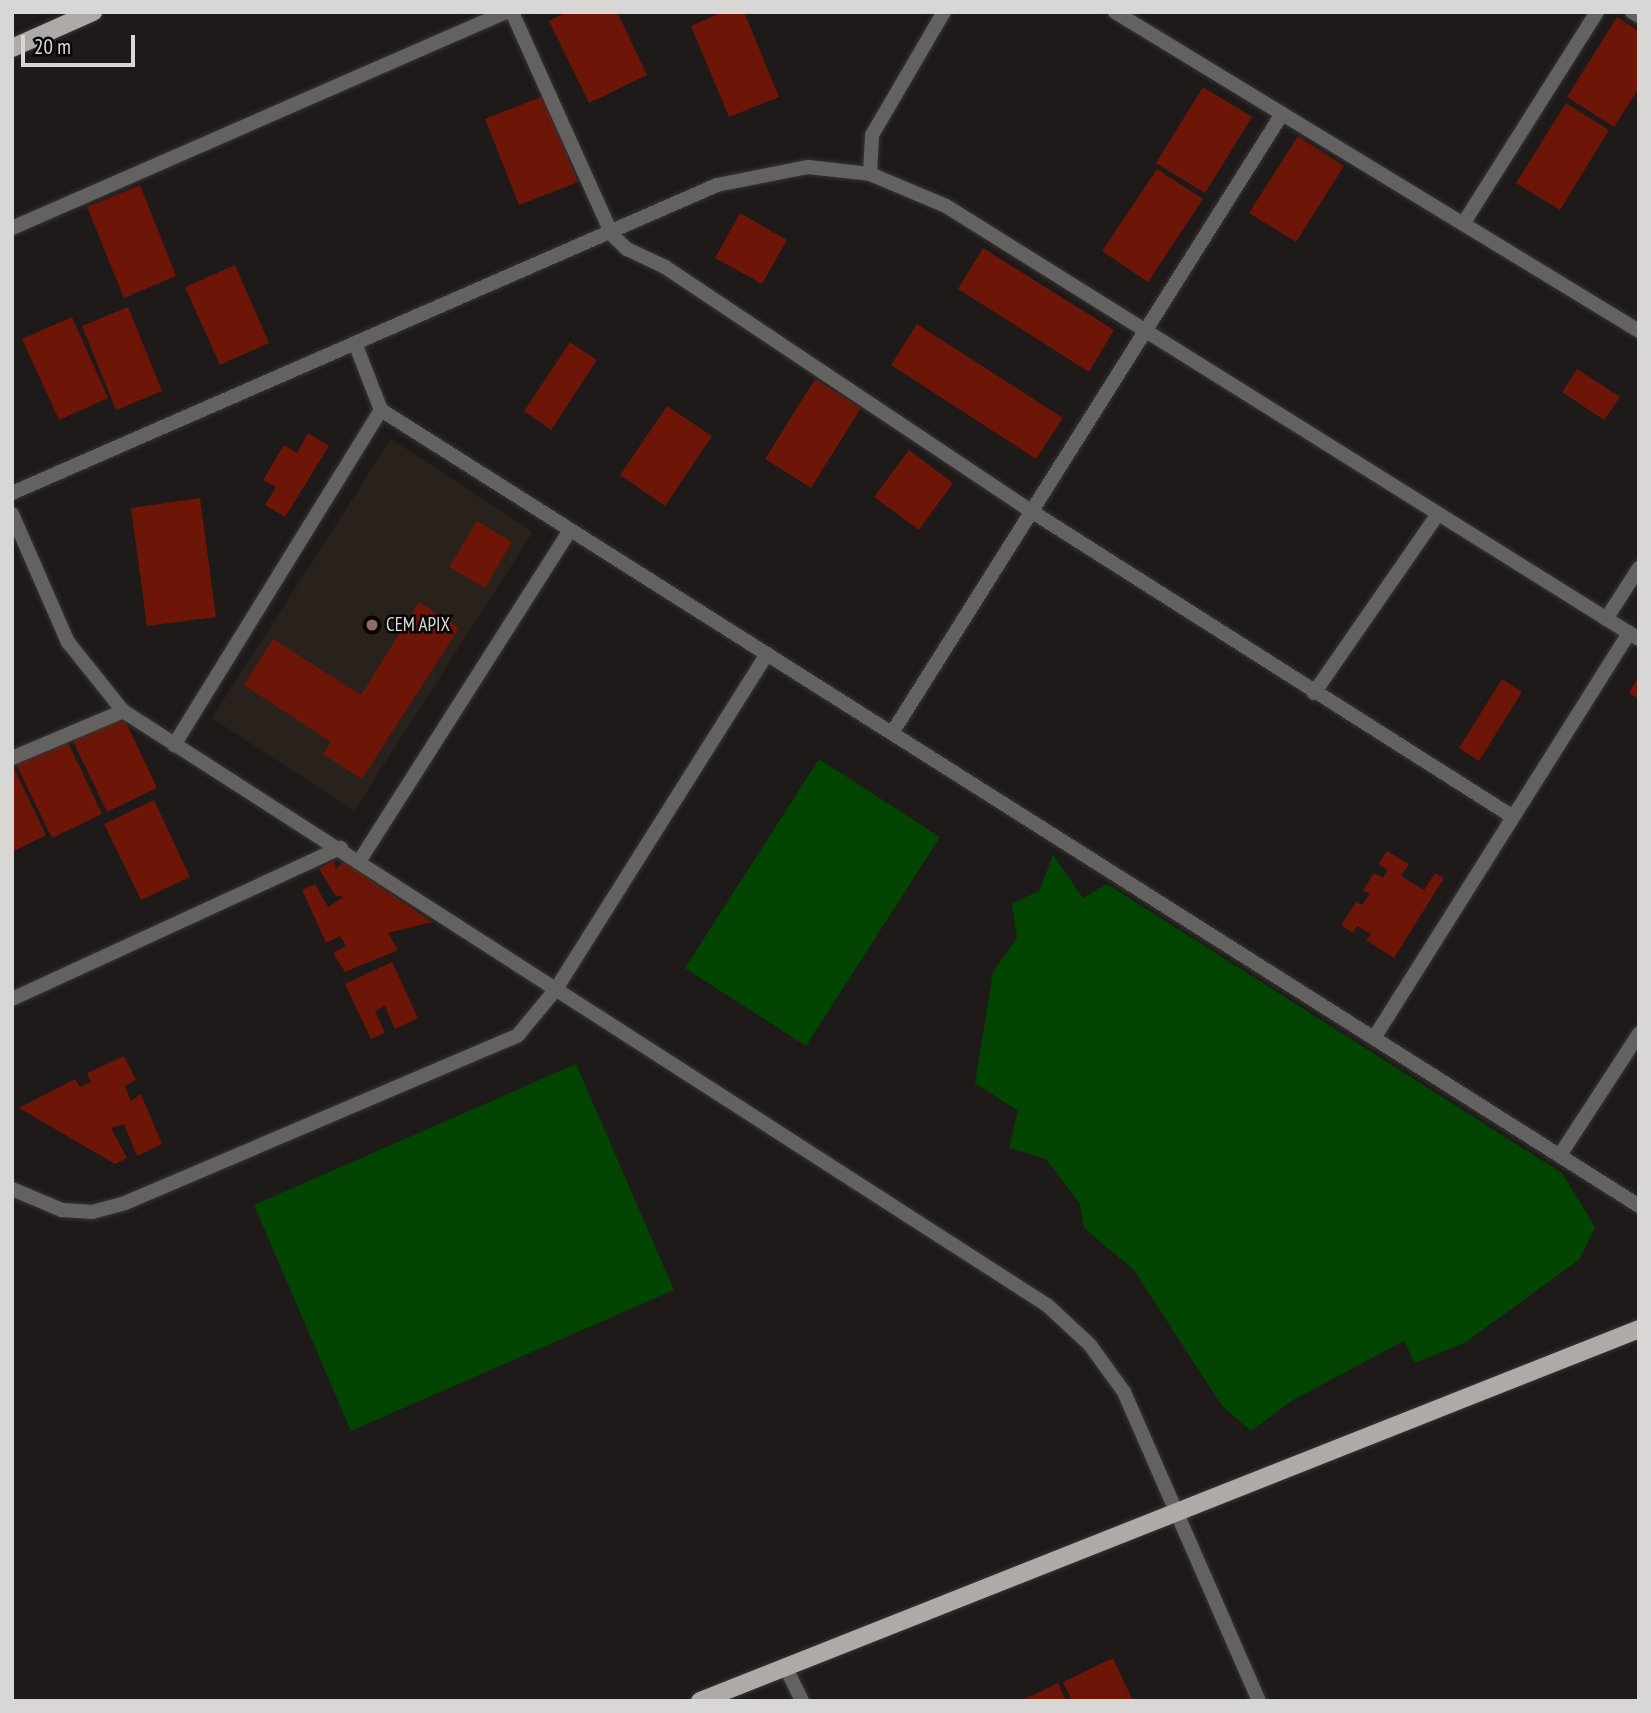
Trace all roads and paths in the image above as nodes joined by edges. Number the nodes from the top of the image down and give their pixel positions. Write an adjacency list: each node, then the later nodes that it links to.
1 (93, 12): 9 (main road)
2 (506, 12): 13 (street)
3 (512, 12): 14 (street)
4 (944, 12): 11 (street)
5 (1115, 12): 10 (street)
6 (1597, 12): 12 (street)
7 (1632, 12): 8 (street)
8 (1639, 16)
9 (12, 48)
10 (1282, 114): 12 (street); 16 (street)
11 (870, 174): 14 (street); 16 (street)
12 (1463, 224): 15 (street)
13 (12, 228)
14 (612, 235): 17 (street); 20 (street)
15 (1639, 331)
16 (1148, 333): 20 (street); 22 (street)
17 (355, 343): 18 (street); 19 (street)
18 (381, 410): 23 (street); 31 (street)
19 (12, 493)
20 (1031, 511): 28 (street); 30 (street)
21 (12, 514): 29 (street)
22 (1438, 514): 25 (street); 28 (street)
23 (570, 530): 27 (street); 35 (street)
24 (1639, 568): 25 (street)
25 (1606, 619): 26 (street)
26 (1634, 636): 33 (street)
27 (767, 654): 30 (street); 36 (street)
28 (1314, 692): 33 (street)
29 (123, 710): 31 (street); 32 (street)
30 (892, 733): 39 (street)
31 (174, 745): 34 (street)
32 (12, 758)
33 (1510, 815): 39 (street)
34 (341, 848): 35 (street); 37 (street)
35 (360, 860): 36 (street)
36 (556, 989): 41 (street); 44 (street)
37 (12, 999)
38 (1639, 1034): 40 (street)
39 (1374, 1038): 40 (street)
40 (1560, 1155): 42 (street)
41 (12, 1189)
42 (1639, 1206)
43 (1639, 1329): 44 (main road)
44 (1176, 1511): 45 (main road); 48 (street)
45 (785, 1666): 46 (main road); 47 (street)
46 (700, 1701)
47 (802, 1701)
48 (1259, 1701)

